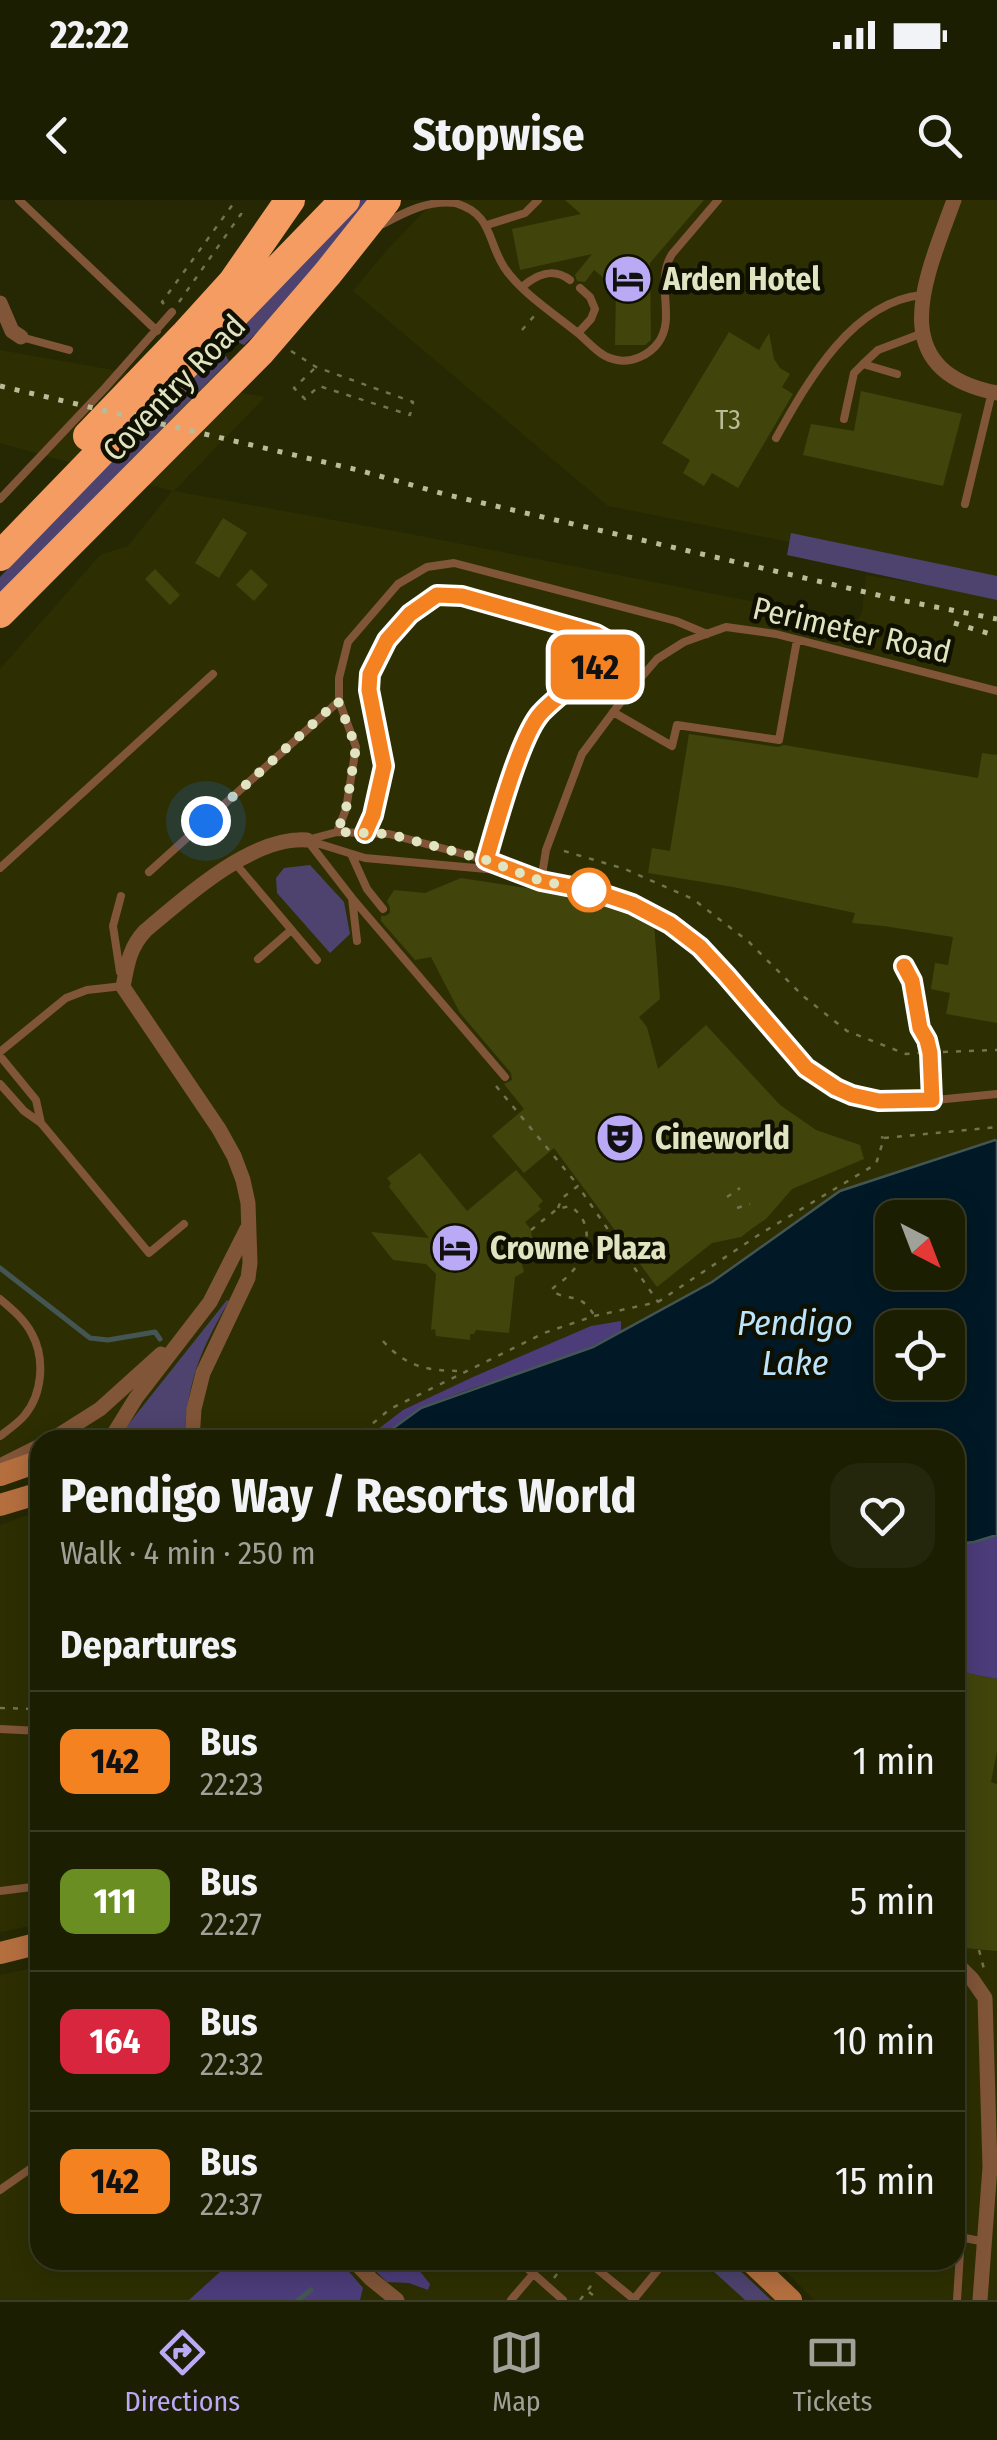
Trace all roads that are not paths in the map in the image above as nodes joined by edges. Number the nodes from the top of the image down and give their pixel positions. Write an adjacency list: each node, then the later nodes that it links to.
1 (19, 200): 19 (lane)
2 (290, 200): 28 (highway)
3 (305, 200): 24 (highway)
4 (345, 200): 24 (highway, Coventry Road)
5 (401, 200): 10 (highway, Coventry Road)
6 (472, 200): 11 (lane)
7 (538, 200): 12 (lane)
8 (718, 200): 20 (lane)
9 (954, 200): 16 (street)
10 (380, 214): 11 (lane); 36 (highway, Coventry Road)
11 (478, 216): 12 (lane)
12 (487, 225): 14 (lane)
13 (570, 280): 14 (lane)
14 (522, 287): 20 (lane)
15 (580, 288): 20 (lane)
16 (922, 296): 21 (street); 30 (lane)
17 (0, 304): 22 (street)
18 (172, 312): 19 (lane)
19 (157, 331): 28 (lane)
20 (578, 333)
21 (923, 334): 25 (lane); 27 (street)
22 (20, 337): 23 (lane)
23 (68, 350)
24 (196, 353): 28 (highway, Coventry Road)
25 (863, 364): 26 (lane); 29 (lane)
26 (897, 374)
27 (994, 392): 33 (lane)
28 (128, 394): 31 (highway, Coventry Road); 31 (lane)
29 (844, 419)
30 (776, 438)
31 (78, 447): 32 (lane); 34 (highway); 35 (highway, Coventry Road)
32 (0, 499)
33 (966, 504)
34 (0, 529)
35 (0, 556)
36 (0, 613)
37 (708, 634): 38 (lane, Perimeter Road); 41 (lane); 42 (lane, Perimeter Road)
38 (797, 640): 40 (lane, Perimeter Road); 42 (lane)
39 (213, 674): 49 (lane)
40 (997, 691)
41 (338, 701): 43 (lane); 50 (lane)
42 (613, 712): 52 (lane, Perimeter Road)
43 (337, 832): 44 (lane); 45 (lane)
44 (365, 833): 47 (lane); 47 (lane)
45 (307, 840): 46 (lane); 48 (street); 54 (lane)
46 (352, 856): 51 (lane); 55 (lane)
47 (486, 860): 51 (lane)
48 (235, 863): 56 (lane); 61 (street)
49 (0, 868)
50 (150, 872)
51 (518, 872): 52 (lane)
52 (541, 881): 66 (lane)
53 (121, 896): 61 (lane)
54 (352, 898): 57 (lane); 63 (lane)
55 (383, 909)
56 (290, 931): 58 (lane); 59 (lane)
57 (356, 941)
58 (258, 959)
59 (317, 960)
60 (904, 966): 66 (lane)
61 (123, 987): 62 (lane); 69 (street)
62 (0, 1054): 67 (lane)
63 (505, 1077)
64 (0, 1084): 67 (lane)
65 (997, 1094): 66 (lane)
66 (932, 1100)
67 (41, 1123): 68 (lane)
68 (184, 1224)
69 (248, 1226): 71 (street); 74 (street)
70 (0, 1299): 75 (lane)
71 (195, 1322): 72 (street); 73 (street)
72 (66, 1430)
73 (116, 1430)
74 (193, 1430)
75 (0, 1436)
76 (30, 1451): 78 (street)
77 (30, 1464): 79 (street)
78 (0, 1466)
79 (0, 1475)
80 (30, 1495): 81 (street)
81 (0, 1505)
82 (0, 1729): 83 (lane)
83 (30, 1730)
84 (30, 1887): 85 (lane)
85 (0, 1891)
86 (30, 1946): 87 (street)
87 (0, 1953)
88 (965, 1975): 89 (street)
89 (994, 2168): 93 (street)
90 (30, 2169): 91 (lane)
91 (0, 2190)
92 (965, 2238): 93 (lane)
93 (986, 2242): 107 (street)
94 (364, 2270): 101 (street)
95 (530, 2270): 100 (lane)
96 (598, 2270): 104 (lane)
97 (658, 2270): 104 (lane)
98 (760, 2270): 105 (street)
99 (957, 2270): 106 (lane)
100 (534, 2273): 102 (lane); 103 (lane)
101 (393, 2298)
102 (511, 2300)
103 (563, 2300)
104 (634, 2300)
105 (791, 2300)
106 (957, 2300)
107 (980, 2300)

